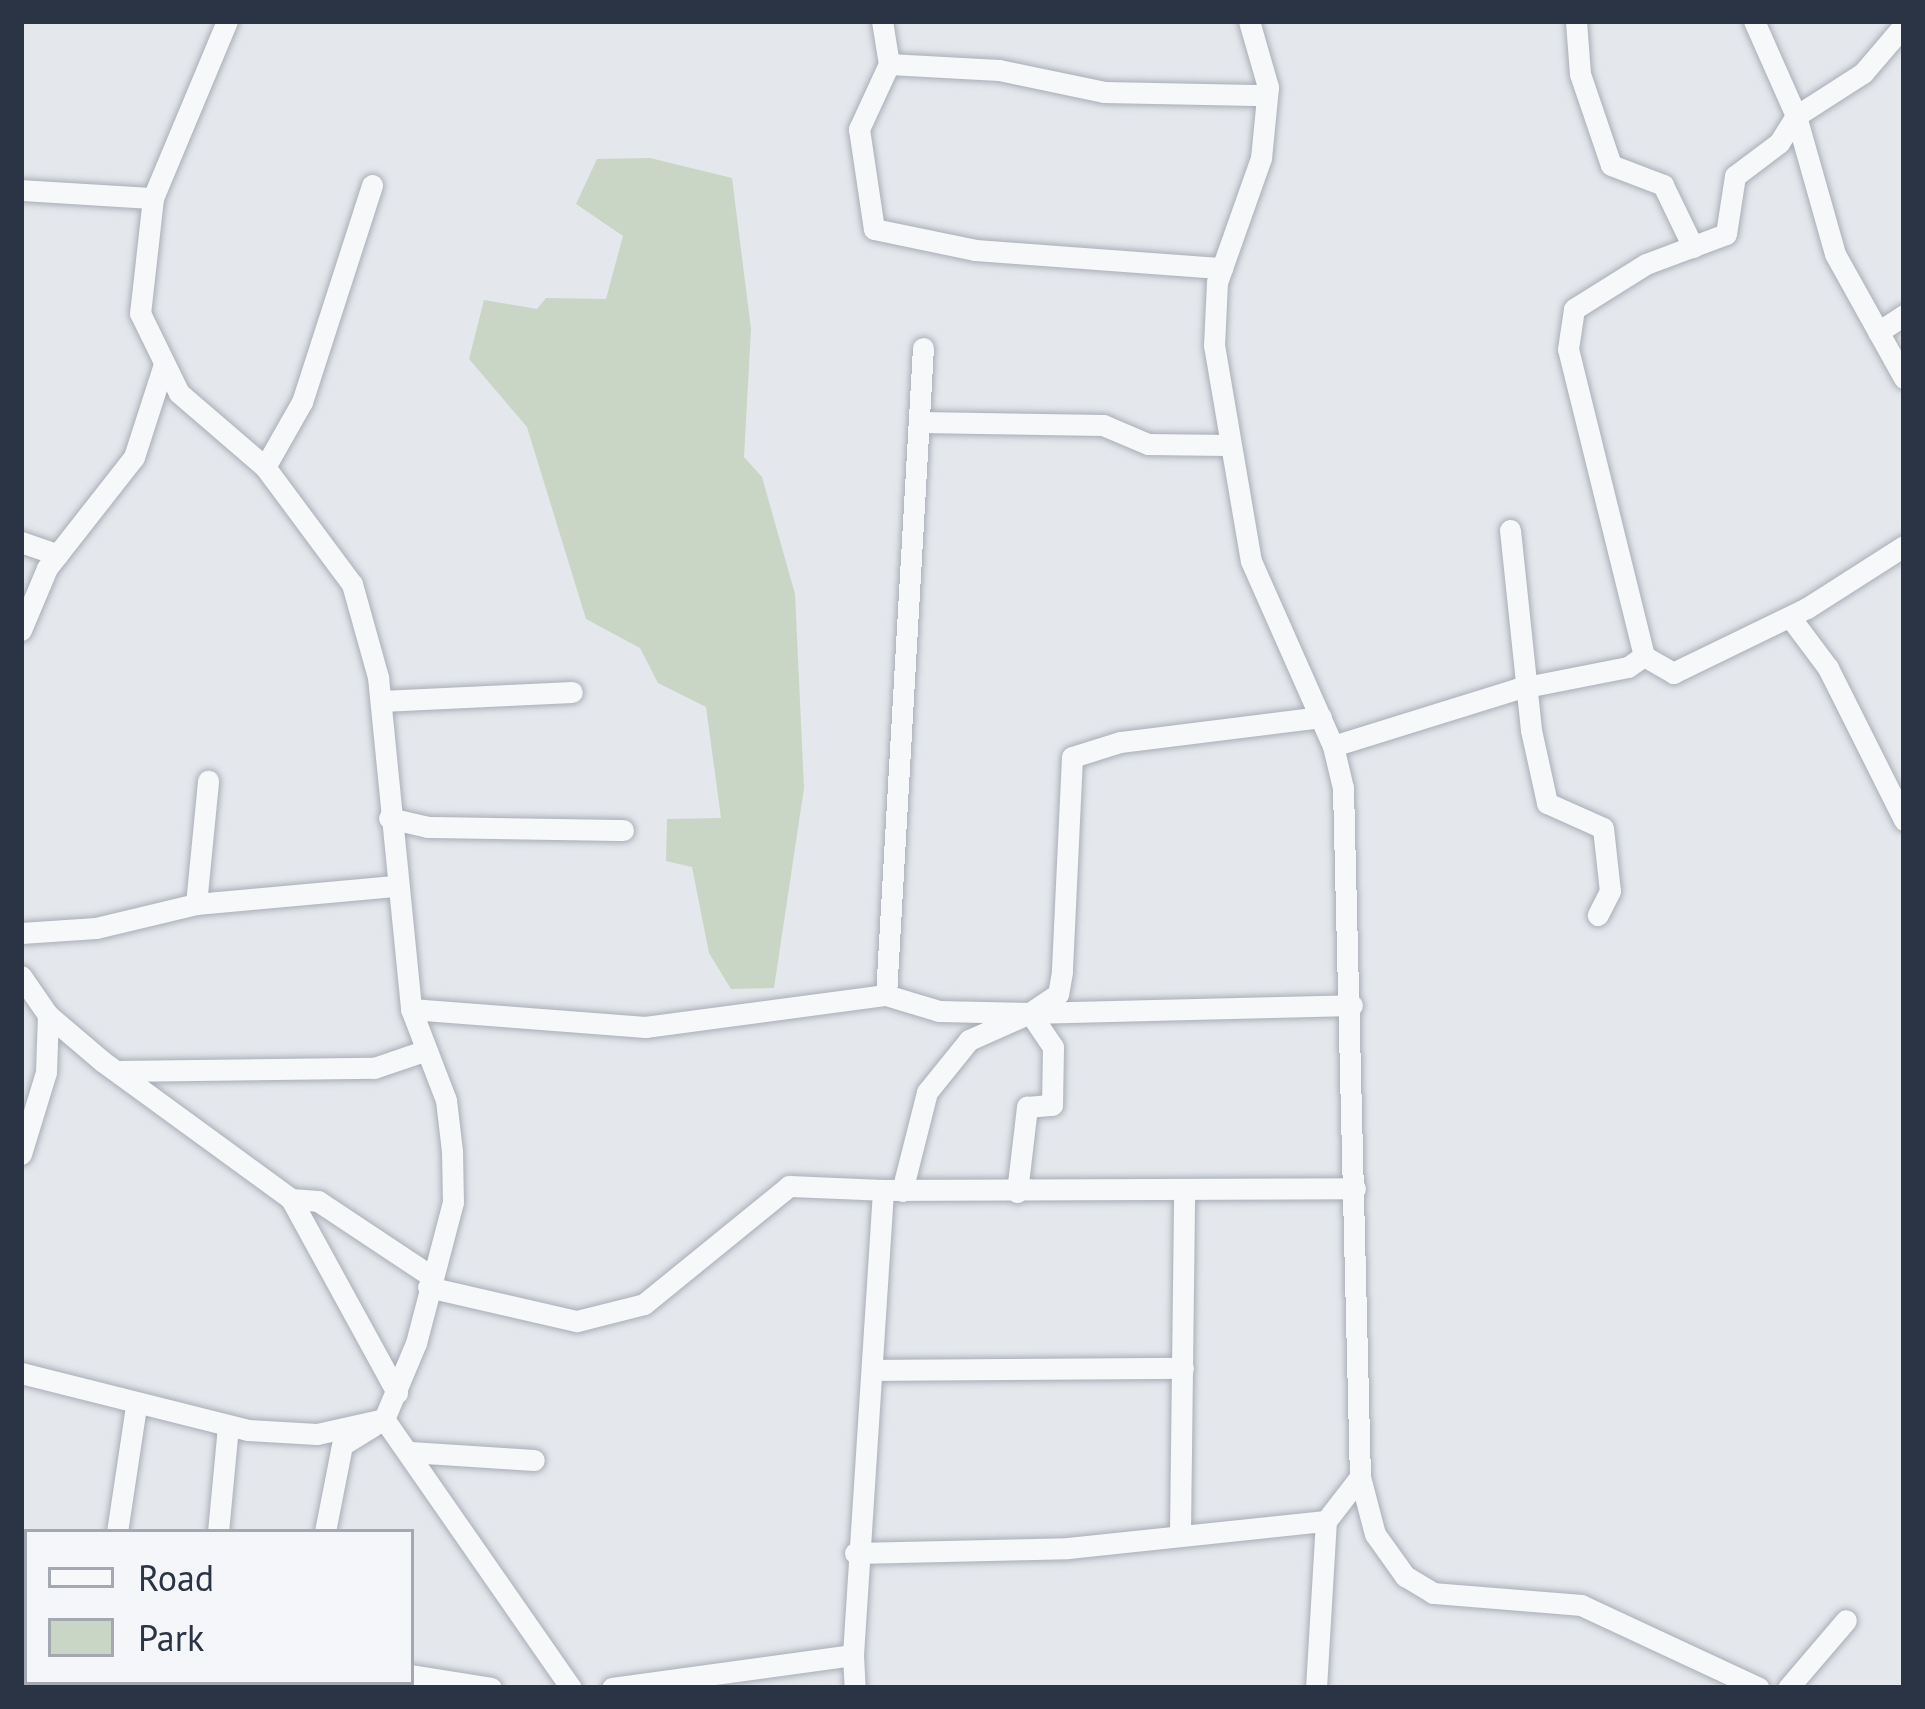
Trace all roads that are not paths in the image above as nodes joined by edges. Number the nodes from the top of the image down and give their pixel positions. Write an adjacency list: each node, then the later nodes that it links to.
1 (227, 21): 12 (street)
2 (882, 21): 7 (street)
3 (1249, 21): 8 (street)
4 (1576, 21): 13 (street)
5 (1754, 21): 9 (street)
6 (1904, 25): 9 (street)
7 (889, 64): 8 (street); 14 (street)
8 (1267, 95): 14 (street)
9 (1796, 116): 13 (street); 16 (street)
10 (372, 185): 24 (street)
11 (21, 190): 12 (street)
12 (152, 198): 18 (street)
13 (1693, 247): 31 (street)
14 (1222, 268): 23 (street)
15 (1904, 315): 16 (street)
16 (1878, 332): 19 (street)
17 (922, 348): 22 (street)
18 (163, 367): 20 (street); 21 (street)
19 (1904, 378)
20 (202, 418): 21 (street); 24 (street)
21 (149, 422): 28 (street)
22 (919, 422): 23 (street); 46 (street)
23 (1226, 446): 35 (street)
24 (265, 467): 34 (street)
25 (1510, 530): 32 (street)
26 (21, 542): 28 (street)
27 (1904, 546): 29 (street)
28 (58, 555): 30 (street)
29 (1790, 617): 31 (street); 39 (street)
30 (21, 630)
31 (1644, 656): 32 (street)
32 (1529, 686): 36 (street); 43 (street)
33 (572, 692): 34 (street)
34 (381, 701): 38 (street)
35 (1321, 717): 36 (street); 49 (street)
36 (1333, 746): 47 (street)
37 (208, 782): 42 (street)
38 (389, 818): 40 (street); 41 (street)
39 (1904, 820)
40 (623, 830)
41 (394, 886): 42 (street); 48 (street)
42 (196, 904): 44 (street)
43 (1598, 915)
44 (21, 933)
45 (21, 976): 50 (street)
46 (886, 995): 48 (street); 49 (street)
47 (1352, 1005): 49 (street); 54 (street)
48 (411, 1009): 51 (street)
49 (1030, 1013): 56 (street); 57 (street)
50 (48, 1015): 52 (street); 53 (street)
51 (424, 1051): 52 (street); 59 (street)
52 (117, 1071): 58 (street)
53 (21, 1154)
54 (1355, 1188): 55 (street); 69 (street)
55 (1184, 1190): 57 (street); 60 (street)
56 (892, 1191): 57 (street); 59 (street); 61 (street)
57 (1017, 1192)
58 (291, 1199): 59 (street); 63 (street)
59 (429, 1281): 63 (street)
60 (1183, 1368): 61 (street); 74 (street)
61 (872, 1370): 75 (street)
62 (21, 1373): 64 (street)
63 (398, 1394): 65 (street)
64 (136, 1407): 66 (street); 71 (street)
65 (384, 1419): 66 (street); 67 (street); 73 (street)
66 (228, 1427): 72 (street)
67 (410, 1452): 68 (street); 81 (street)
68 (534, 1460)
69 (1360, 1477): 70 (street); 86 (street)
70 (1326, 1521): 74 (street); 85 (street)
71 (117, 1529)
72 (218, 1529)
73 (326, 1529)
74 (1180, 1532): 75 (street)
75 (855, 1553): 77 (street)
76 (1846, 1619): 87 (street)
77 (853, 1655): 79 (street); 84 (street)
78 (414, 1675): 80 (street)
79 (752, 1677): 83 (street)
80 (491, 1688)
81 (571, 1688)
82 (612, 1688): 83 (street)
83 (622, 1688)
84 (855, 1688)
85 (1316, 1688)
86 (1759, 1688)
87 (1788, 1688)

